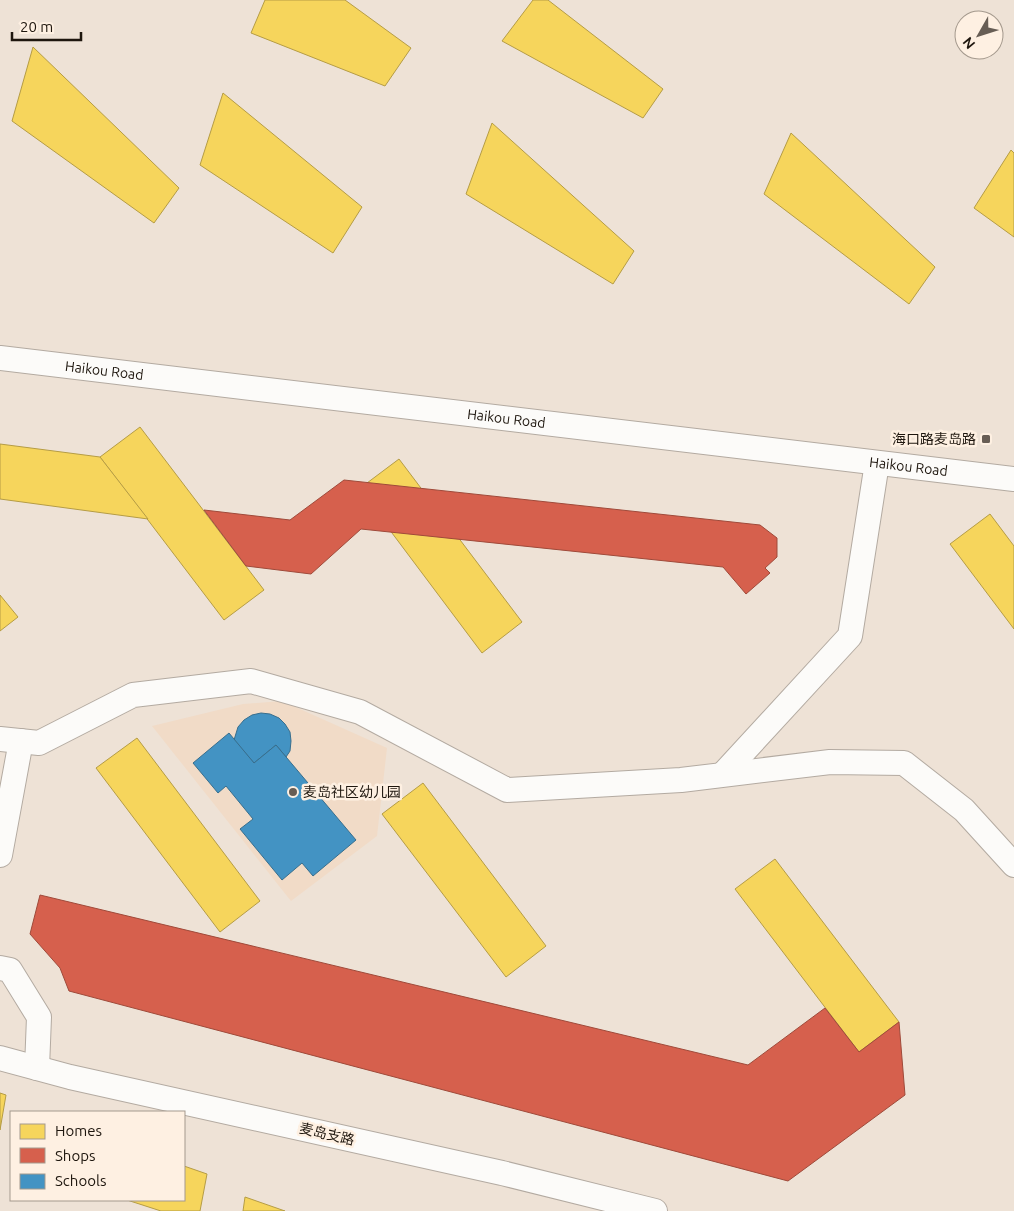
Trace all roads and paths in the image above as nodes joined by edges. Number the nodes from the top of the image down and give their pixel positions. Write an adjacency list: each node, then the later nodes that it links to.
1 (0, 358): 2 (street, Haikou Road)
2 (877, 463): 3 (street, Haikou Road); 5 (street)
3 (1014, 479)
4 (10, 740): 5 (street); 6 (street)
5 (723, 774): 7 (street)
6 (0, 855)
7 (1014, 865)
8 (0, 968): 10 (street)
9 (0, 1058): 10 (street, 麦岛支路)
10 (37, 1068): 11 (street, 麦岛支路)
11 (655, 1211)

